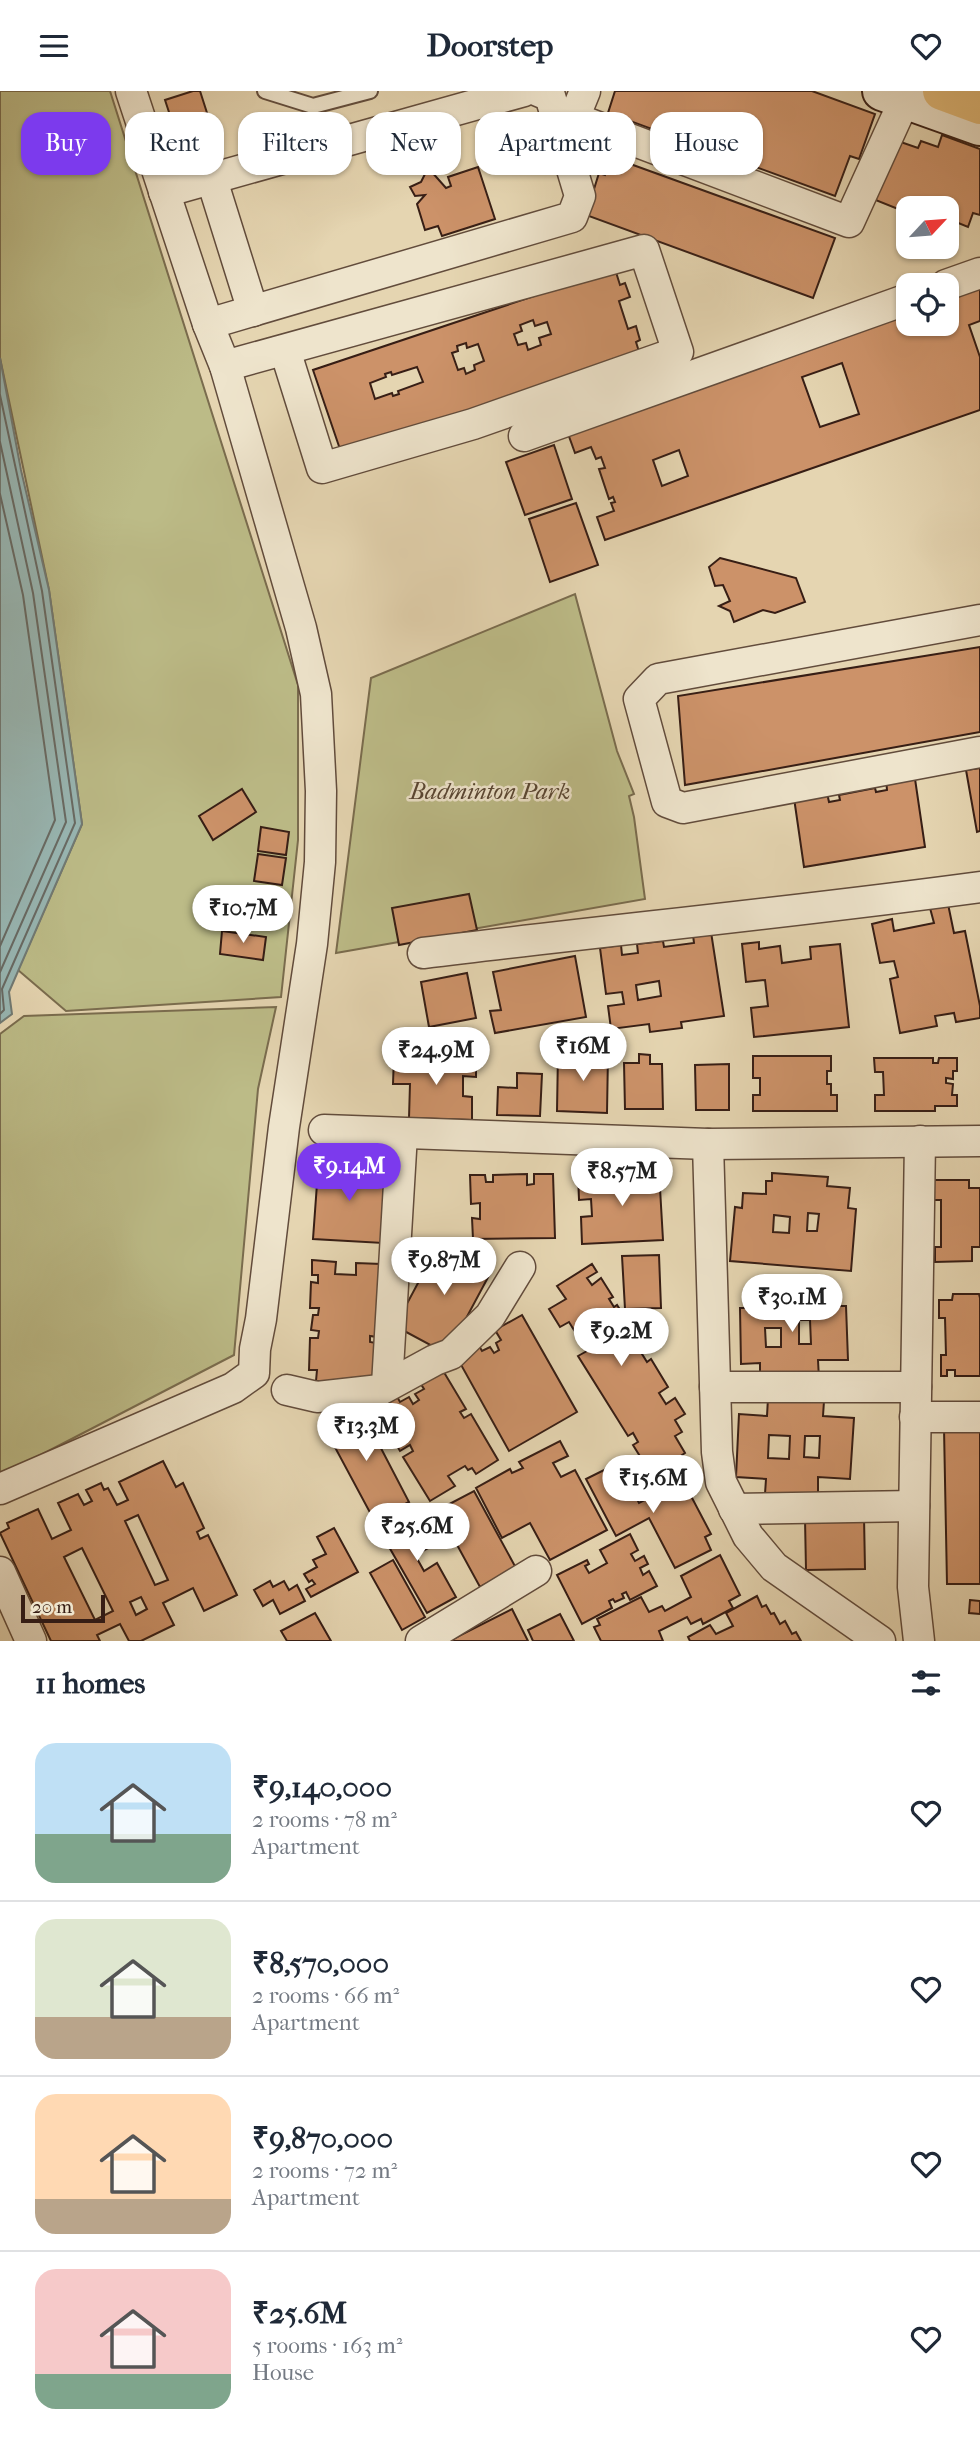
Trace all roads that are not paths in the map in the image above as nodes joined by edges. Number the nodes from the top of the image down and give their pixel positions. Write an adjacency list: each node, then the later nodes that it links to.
1 (131, 91): 12 (street)
2 (265, 91): 3 (lane)
3 (370, 91)
4 (524, 91): 11 (street)
5 (538, 91): 16 (street)
6 (585, 91): 8 (street)
7 (942, 91): 9 (main road)
8 (894, 95): 10 (main road)
9 (980, 105)
10 (980, 126)
11 (212, 180): 12 (street); 16 (street)
12 (164, 192): 17 (street)
13 (980, 273): 14 (street)
14 (959, 280)
15 (896, 303): 20 (street)
16 (253, 311): 17 (street)
17 (208, 324): 19 (street)
18 (285, 350): 18 (street); 19 (street)
19 (225, 366): 37 (street)
20 (524, 436)
21 (980, 620): 22 (street)
22 (980, 752)
23 (980, 887): 24 (street)
24 (423, 953)
25 (324, 1130): 26 (street)
26 (402, 1134): 29 (street); 31 (street)
27 (920, 1141): 28 (street); 29 (street); 33 (street)
28 (980, 1141)
29 (708, 1144): 32 (street)
30 (520, 1267): 31 (street)
31 (387, 1385): 34 (street)
32 (715, 1387): 33 (street); 39 (street)
33 (916, 1387): 35 (street)
34 (288, 1390)
35 (915, 1417): 36 (street); 38 (street)
36 (980, 1417)
37 (0, 1489)
38 (914, 1506): 39 (street); 46 (street)
39 (734, 1509): 43 (street)
40 (536, 1571): 45 (street)
41 (0, 1572): 42 (street)
42 (7, 1606): 44 (street)
43 (872, 1639)
44 (31, 1641)
45 (421, 1641)
46 (919, 1641)

